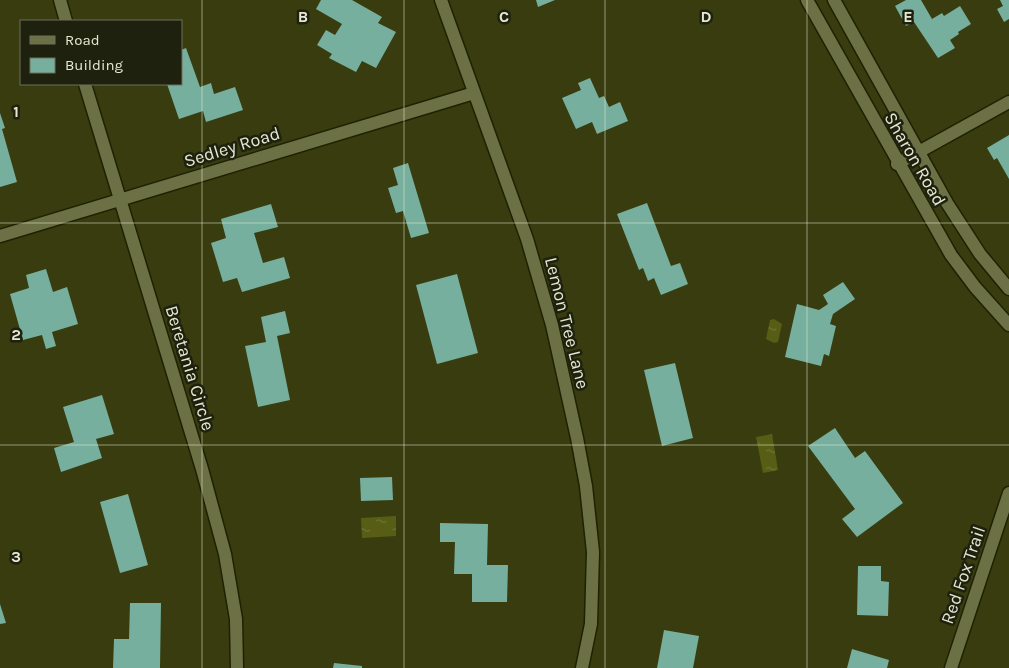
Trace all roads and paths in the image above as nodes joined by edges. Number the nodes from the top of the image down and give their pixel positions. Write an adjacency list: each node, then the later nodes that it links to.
1 (60, 0): 5 (street)
2 (440, 0): 7 (street, Lemon Tree Lane)
3 (806, 0): 10 (street, Sharon Road)
4 (834, 0): 9 (street, Sharon Road)
5 (66, 20)
6 (86, 85): 11 (street, Beretania Circle)
7 (474, 93): 11 (street, Sedley Road); 17 (street, Lemon Tree Lane)
8 (1009, 102): 9 (street)
9 (918, 151): 10 (street); 13 (street, Sharon Road)
10 (897, 164): 14 (street, Sharon Road)
11 (120, 199): 12 (street, Sedley Road); 16 (street, Beretania Circle)
12 (0, 236)
13 (1009, 288)
14 (1009, 325)
15 (1009, 492): 18 (street, Red Fox Trail)
16 (237, 668)
17 (582, 668)
18 (951, 668)

